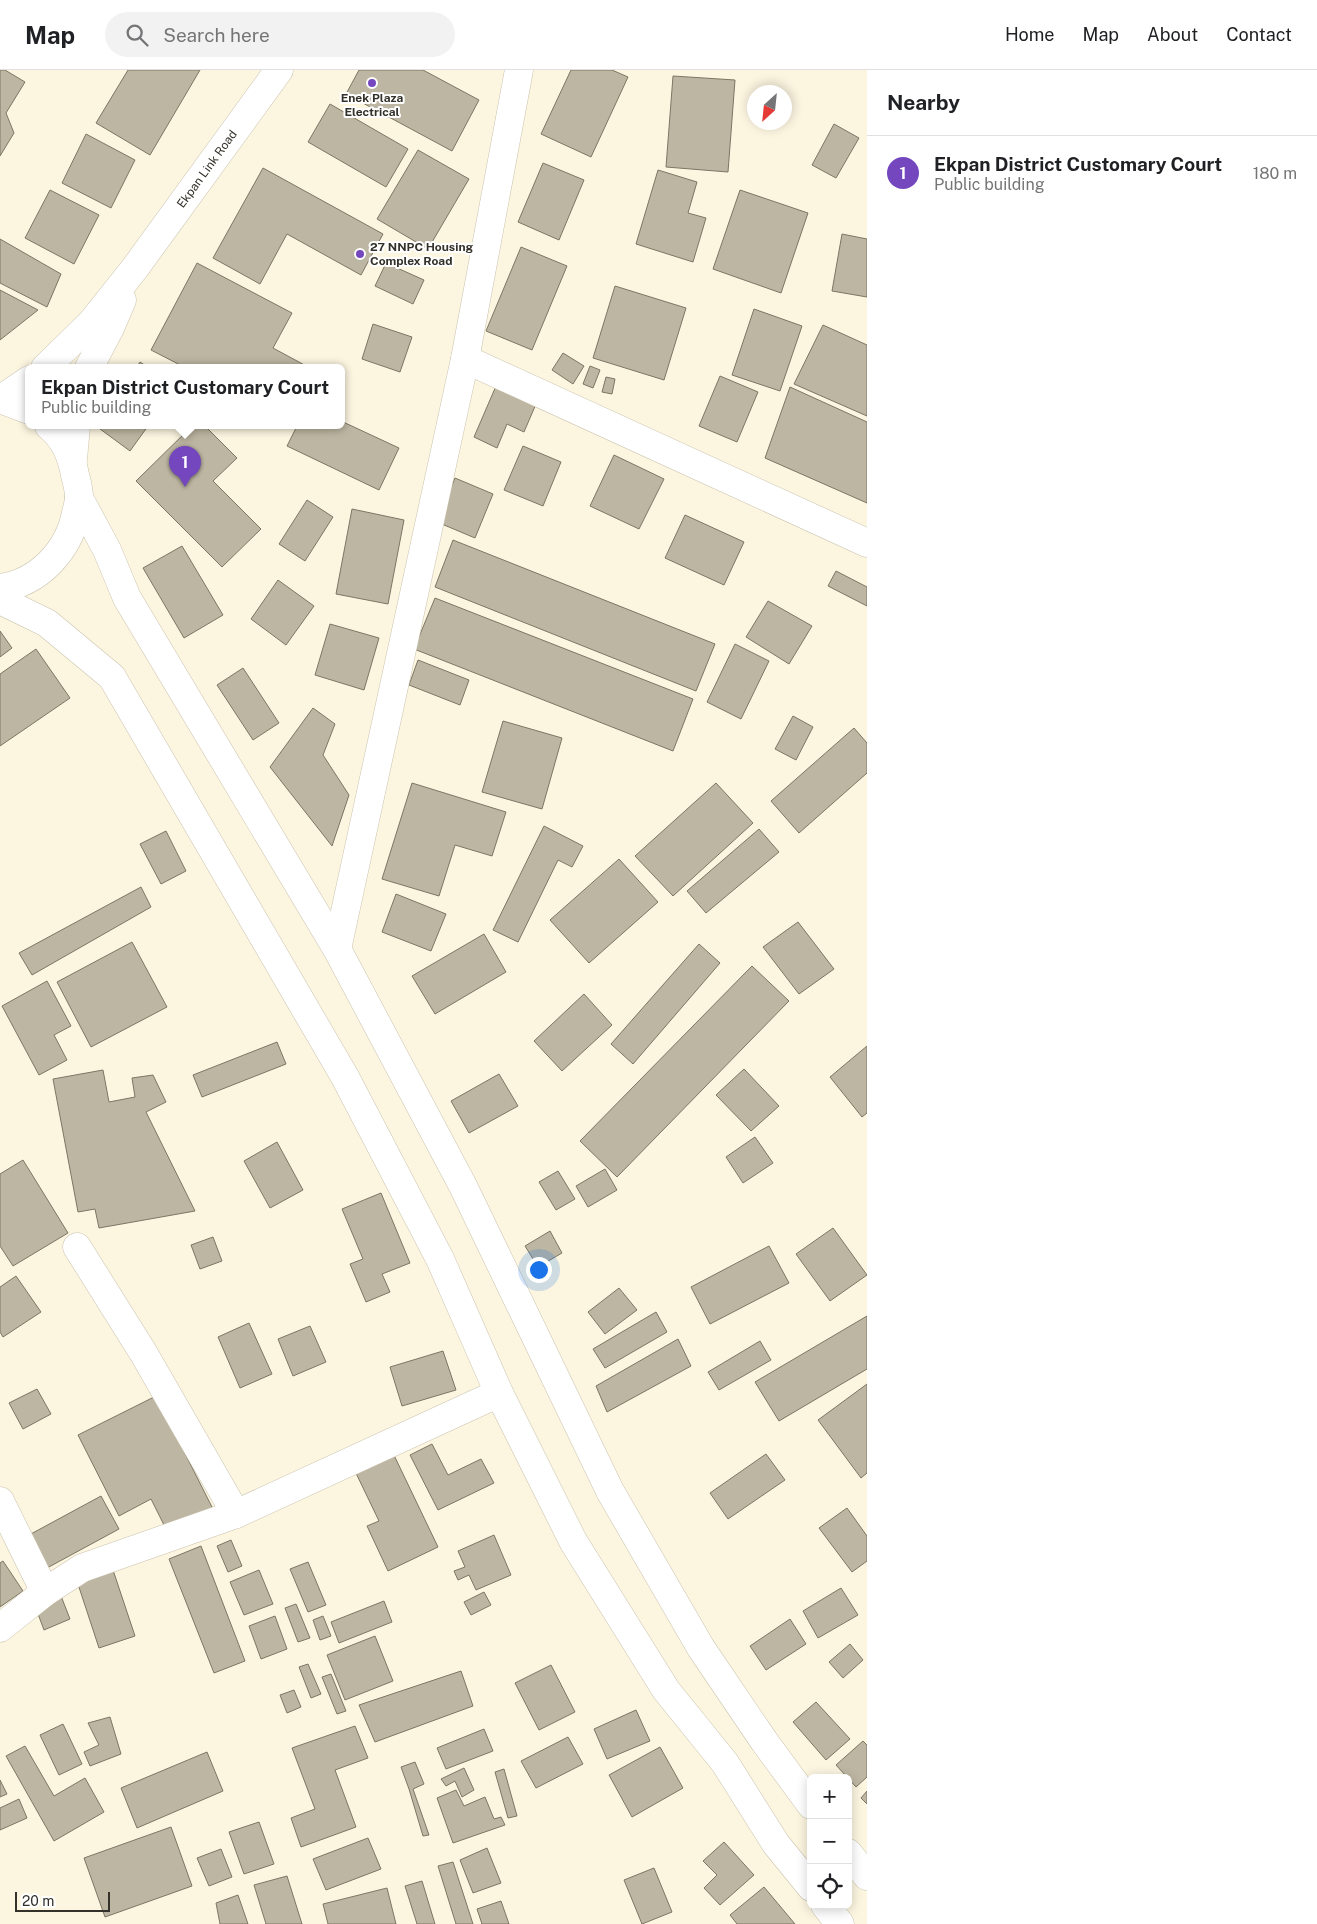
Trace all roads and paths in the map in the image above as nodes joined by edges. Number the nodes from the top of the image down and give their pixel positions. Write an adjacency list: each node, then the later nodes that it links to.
1 (279, 70): 3 (main road, Ekpan Link Road)
2 (519, 70): 4 (main road)
3 (135, 268): 5 (main road); 6 (main road)
4 (465, 359): 14 (main road); 17 (main road)
5 (49, 364)
6 (91, 364)
7 (25, 383): 8 (main road)
8 (0, 399): 9 (main road)
9 (25, 408)
10 (52, 429): 12 (main road)
11 (76, 429): 12 (main road)
12 (73, 459): 13 (main road)
13 (79, 498): 15 (main road); 17 (main road)
14 (867, 543)
15 (0, 588)
16 (0, 600): 19 (main road)
17 (337, 949): 24 (main road)
18 (77, 1247): 21 (main road)
19 (499, 1393): 21 (main road); 27 (main road)
20 (0, 1501): 22 (main road)
21 (236, 1514): 22 (main road)
22 (45, 1592): 23 (main road)
23 (0, 1628)
24 (807, 1800)
25 (852, 1858): 26 (main road)
26 (867, 1876)
27 (807, 1882)
28 (829, 1909): 29 (main road)
29 (840, 1924)

